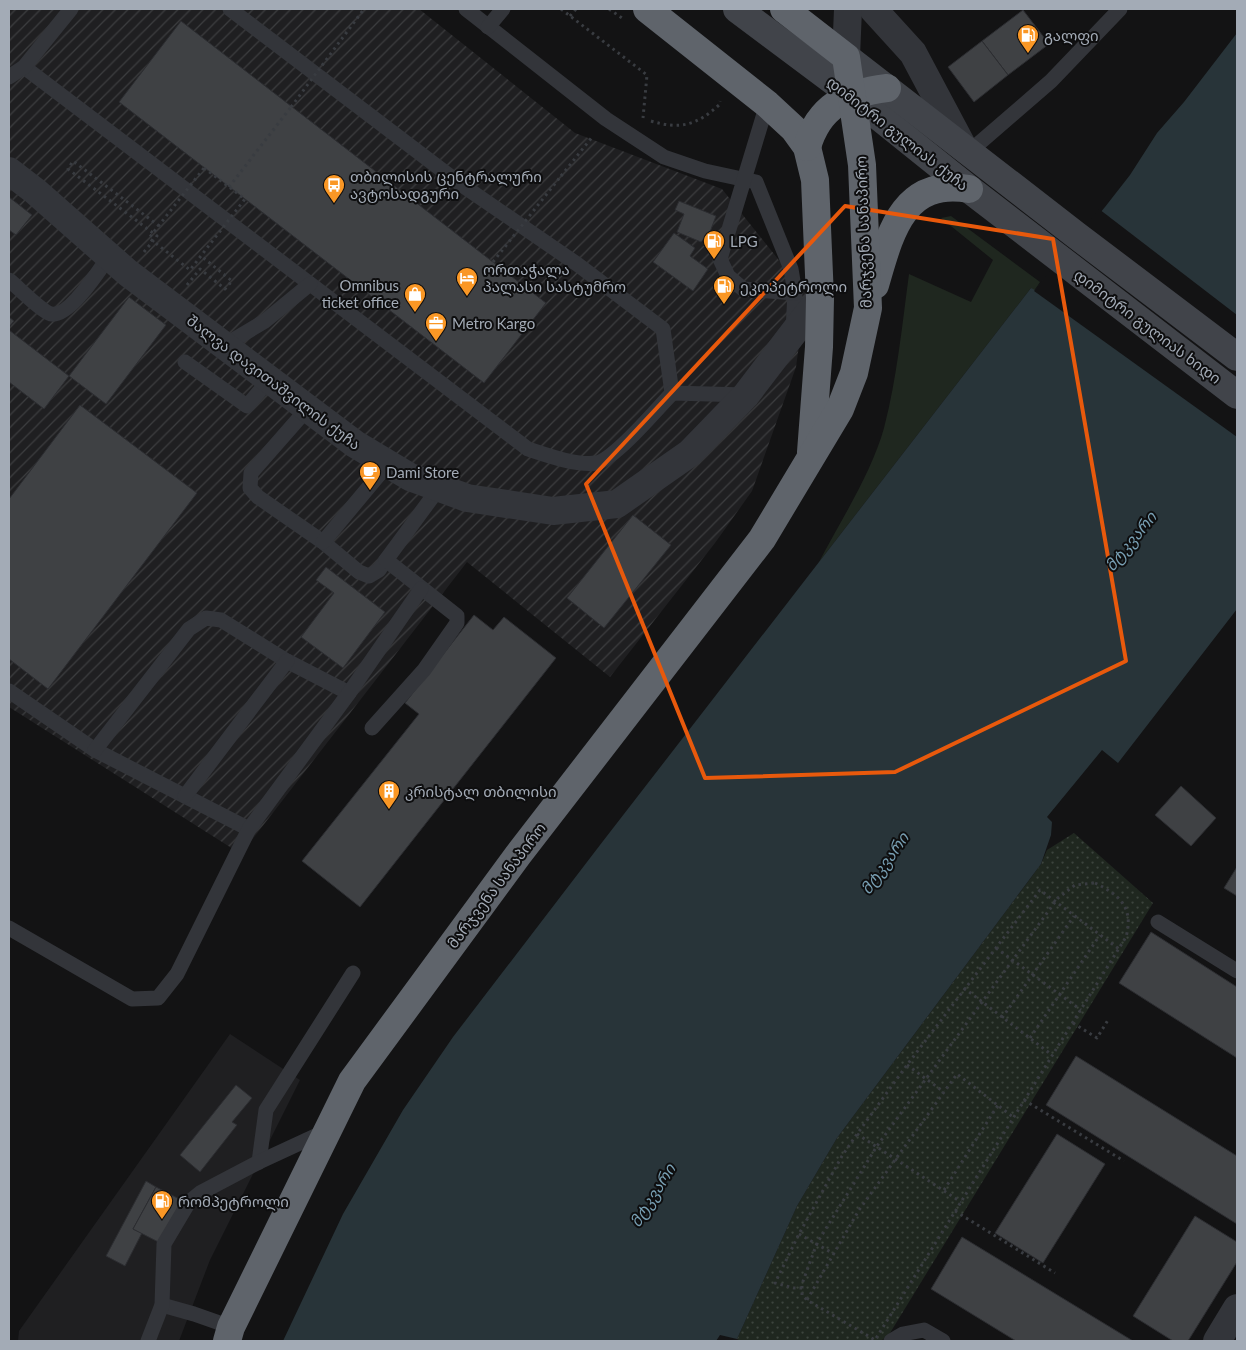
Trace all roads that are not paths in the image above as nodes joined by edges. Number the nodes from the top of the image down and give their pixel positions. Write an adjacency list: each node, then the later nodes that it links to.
1 (71, 9): 13 (lane)
2 (230, 9): 35 (lane)
3 (466, 9): 11 (lane)
4 (503, 9): 11 (lane)
5 (737, 9): 16 (main road, დიმიტრი გულიას ქუჩა)
6 (784, 9): 12 (highway, დიმიტრი გულიას ქუჩა)
7 (848, 9): 12 (street)
8 (873, 9): 19 (street)
9 (1120, 9): 19 (lane)
10 (635, 14): 17 (highway)
11 (488, 27): 21 (lane)
12 (846, 56): 15 (main road, დიმიტრი გულიას ქუჩა); 16 (highway, მარჯვენა სანაპირო)
13 (24, 66): 14 (lane); 27 (lane)
14 (9, 77)
15 (887, 88): 16 (highway); 19 (main road, დიმიტრი გულიას ქუჩა)
16 (852, 95): 18 (highway); 22 (main road, დიმიტრი გულიას ქუჩა); 29 (highway, მარჯვენა სანაპირო)
17 (767, 104): 18 (highway); 21 (lane)
18 (807, 147): 28 (highway, მარჯვენა სანაპირო)
19 (966, 150): 23 (main road, დიმიტრი გულიას ქუჩა)
20 (9, 171): 25 (street, შალვა დავითაშვილის ქუჩა)
21 (745, 180): 28 (lane); 28 (lane)
22 (969, 189): 24 (main road, დიმიტრი გულიას ქუჩა); 29 (highway)
23 (1076, 235): 31 (main road, დიმიტრი გულიას ხიდი)
24 (1059, 258): 36 (main road, დიმიტრი გულიას ხიდი)
25 (119, 264): 26 (lane); 30 (street, შალვა დავითაშვილის ქუჩა)
26 (9, 280)
27 (310, 284): 30 (lane); 35 (lane)
28 (807, 296): 34 (street, შალვა დავითაშვილის ქუჩა); 38 (highway, მარჯვენა სანაპირო)
29 (868, 308): 38 (highway, მარჯვენა სანაპირო)
30 (225, 345): 33 (street, შალვა დავითაშვილის ქუჩა)
31 (1237, 357)
32 (185, 362): 33 (lane)
33 (270, 380): 37 (street, შალვა დავითაშვილის ქუჩა)
34 (750, 389): 35 (lane); 40 (street, შალვა დავითაშვილის ქუჩა)
35 (672, 393)
36 (1237, 395)
37 (308, 408): 39 (street, შალვა დავითაშვილის ქუჩა); 41 (lane)
38 (810, 456): 55 (highway, მარჯვენა სანაპირო)
39 (388, 464): 40 (street, შალვა დავითაშვილის ქუჩა); 41 (lane)
40 (439, 488): 42 (lane)
41 (324, 542): 42 (lane)
42 (386, 560): 43 (lane)
43 (421, 589): 46 (lane); 47 (lane)
44 (287, 661): 46 (lane); 48 (lane); 49 (lane)
45 (9, 691): 48 (lane)
46 (349, 693): 50 (lane)
47 (372, 728)
48 (95, 750): 49 (lane)
49 (185, 796): 50 (lane)
50 (249, 829): 52 (lane)
51 (1158, 922): 53 (lane)
52 (9, 928)
53 (1237, 971)
54 (353, 973): 56 (lane)
55 (327, 1131): 56 (lane); 59 (highway, მარჯვენა სანაპირო)
56 (260, 1162): 57 (lane)
57 (162, 1305): 59 (lane); 60 (lane)
58 (1237, 1308): 63 (street)
59 (229, 1334)
60 (148, 1341)
61 (890, 1341): 62 (lane)
62 (943, 1341)
63 (1217, 1341)

